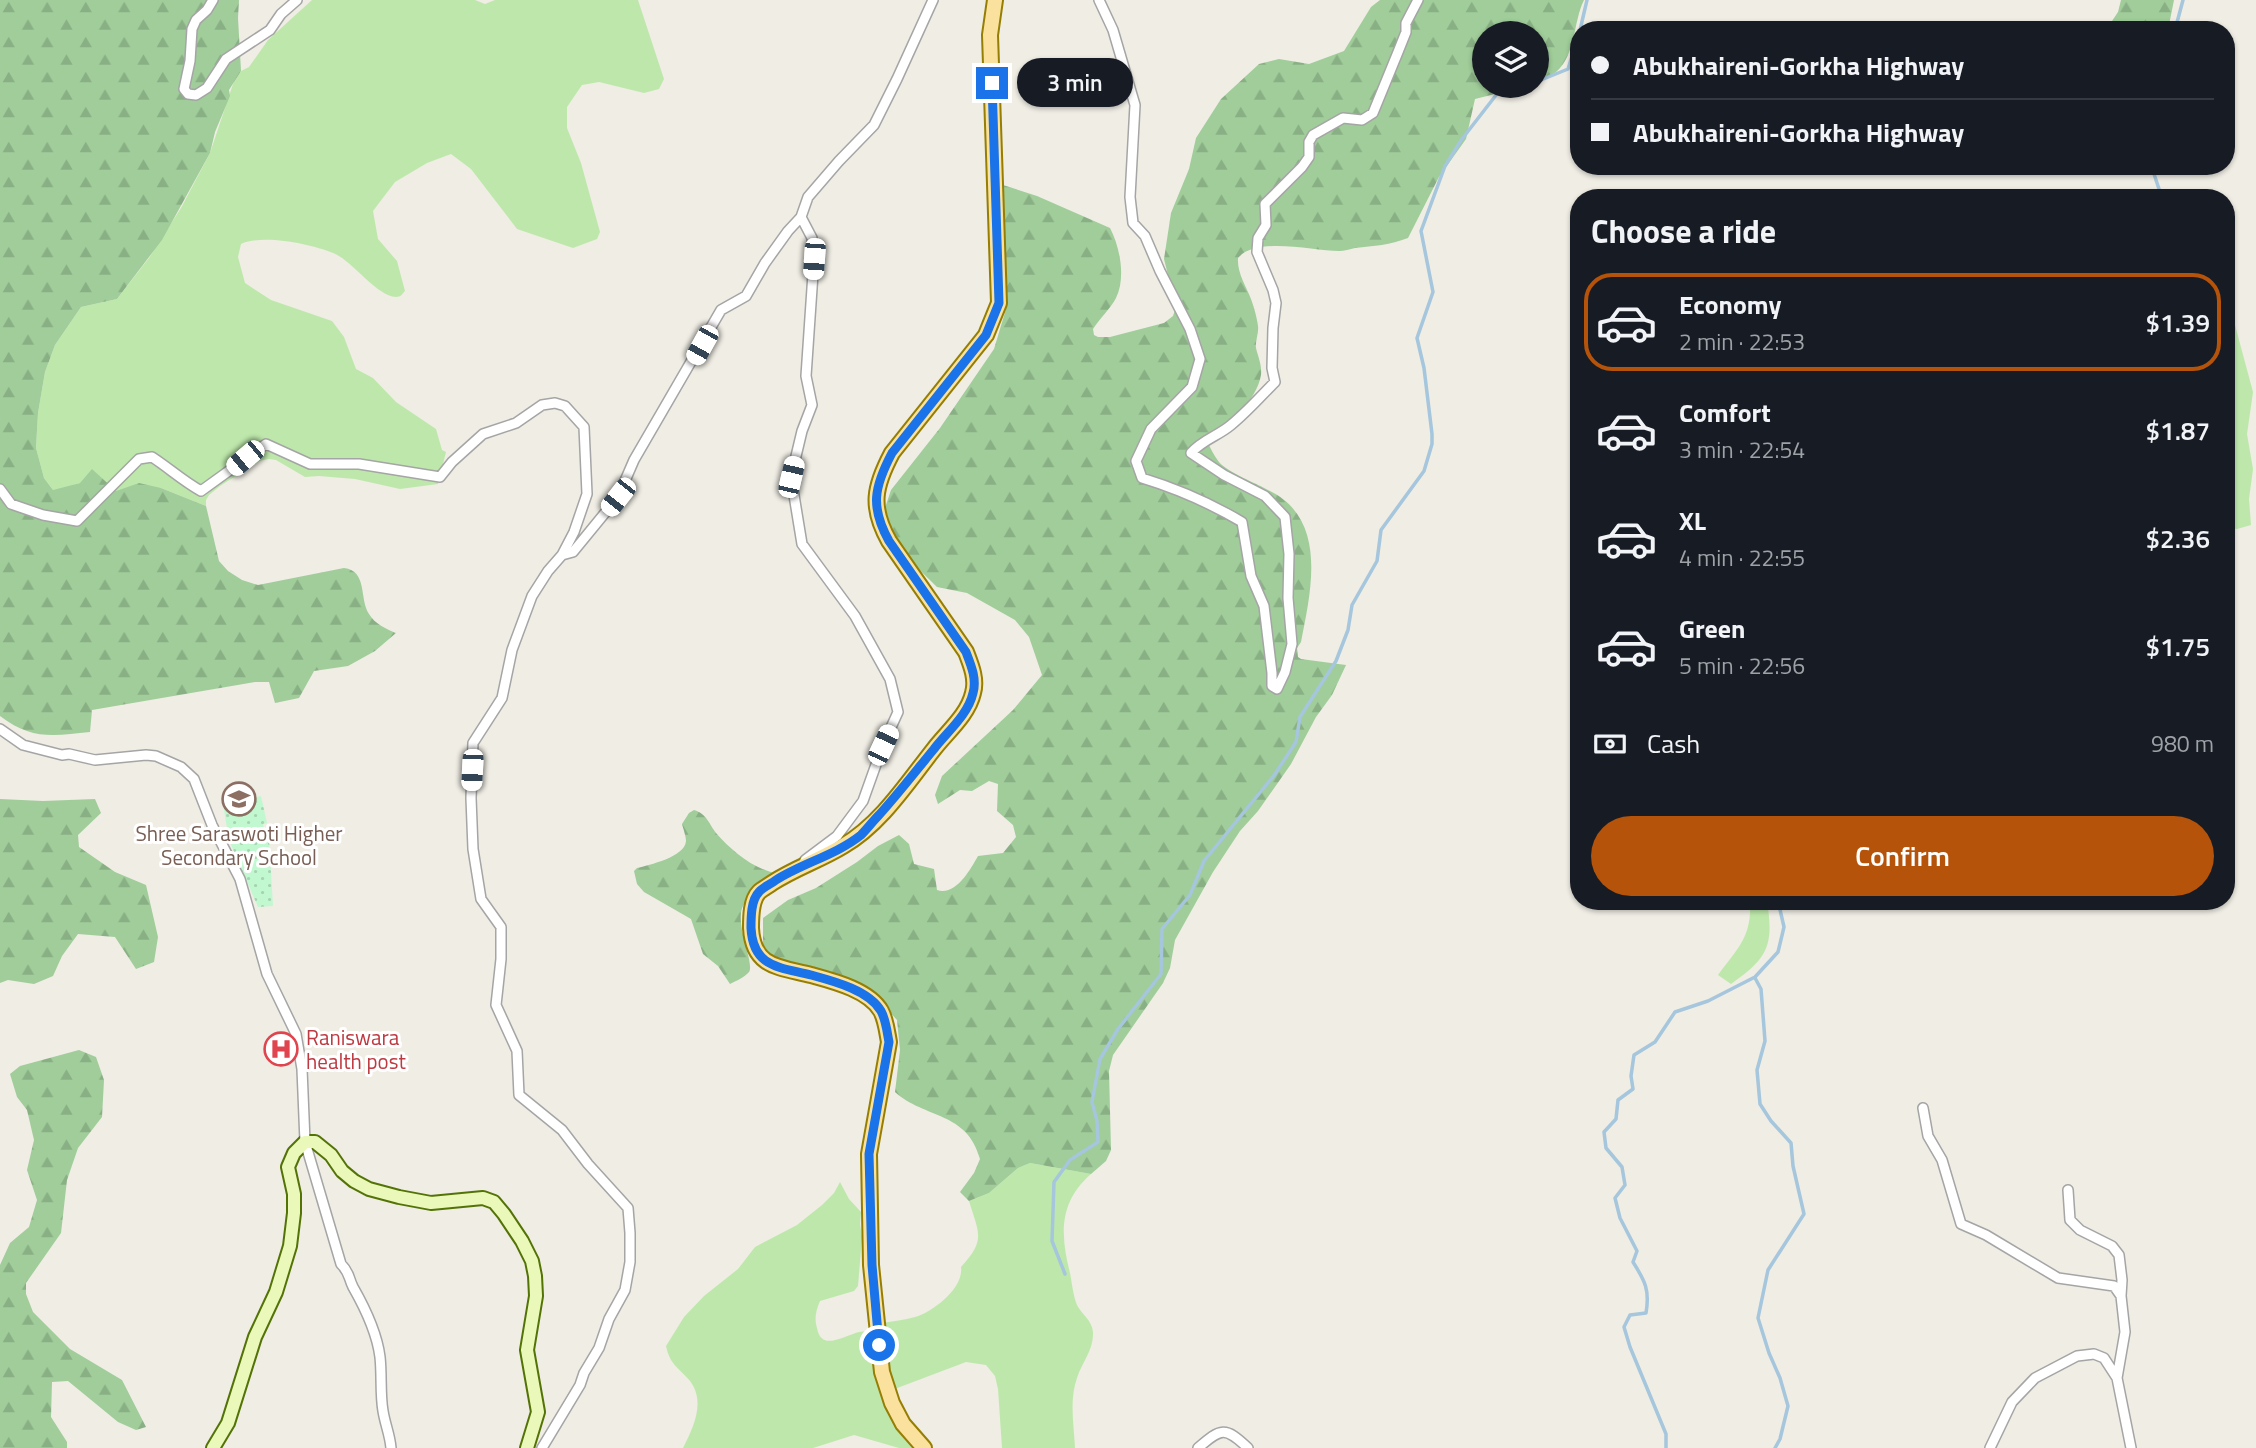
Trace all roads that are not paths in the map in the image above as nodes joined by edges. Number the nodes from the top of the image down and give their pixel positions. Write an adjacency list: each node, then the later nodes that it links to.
1 (213, 0): 2 (street)
2 (297, 0)
3 (933, 0): 7 (street)
4 (995, 0): 11 (main road)
5 (1098, 0): 6 (street)
6 (1418, 0)
7 (801, 217): 9 (street); 11 (street)
8 (0, 489): 9 (street)
9 (562, 555): 20 (street)
10 (0, 729): 13 (street)
11 (793, 870): 21 (main road)
12 (1923, 1108): 15 (street)
13 (305, 1142): 17 (main road); 18 (street); 19 (main road)
14 (2068, 1190): 15 (street)
15 (2120, 1296): 16 (street)
16 (2117, 1378): 24 (street); 25 (street)
17 (213, 1448)
18 (391, 1448)
19 (527, 1448)
20 (542, 1448)
21 (924, 1448)
22 (1198, 1448): 23 (street)
23 (1248, 1448)
24 (1990, 1448)
25 (2131, 1448)

